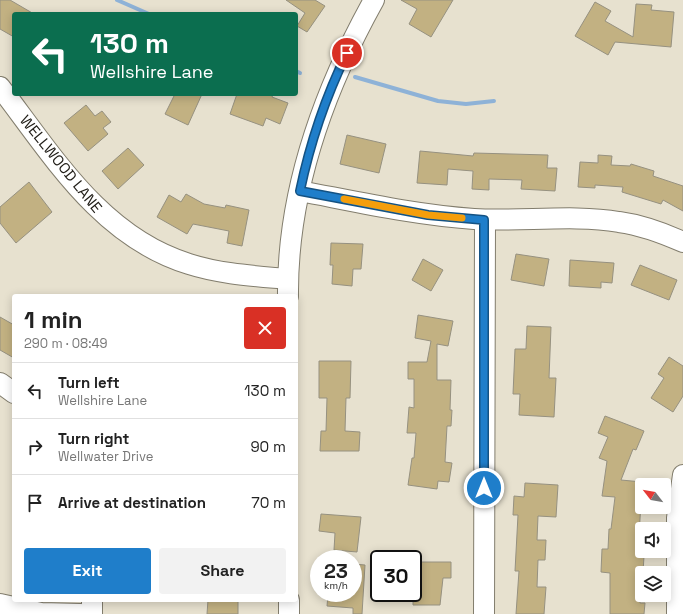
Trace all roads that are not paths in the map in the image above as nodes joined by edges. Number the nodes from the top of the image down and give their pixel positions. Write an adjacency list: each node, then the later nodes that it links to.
1 (374, 0): 3 (street)
2 (0, 87): 6 (street, WELLWOOD LANE)
3 (300, 191): 4 (street); 6 (street)
4 (484, 220): 5 (street); 16 (street)
5 (683, 242)
6 (287, 288)
7 (0, 383): 8 (street)
8 (12, 391)
9 (683, 475): 17 (street)
10 (92, 602): 14 (street)
11 (289, 602): 15 (street)
12 (0, 604): 13 (street)
13 (81, 614)
14 (92, 614)
15 (289, 614)
16 (484, 614)
17 (677, 614)

